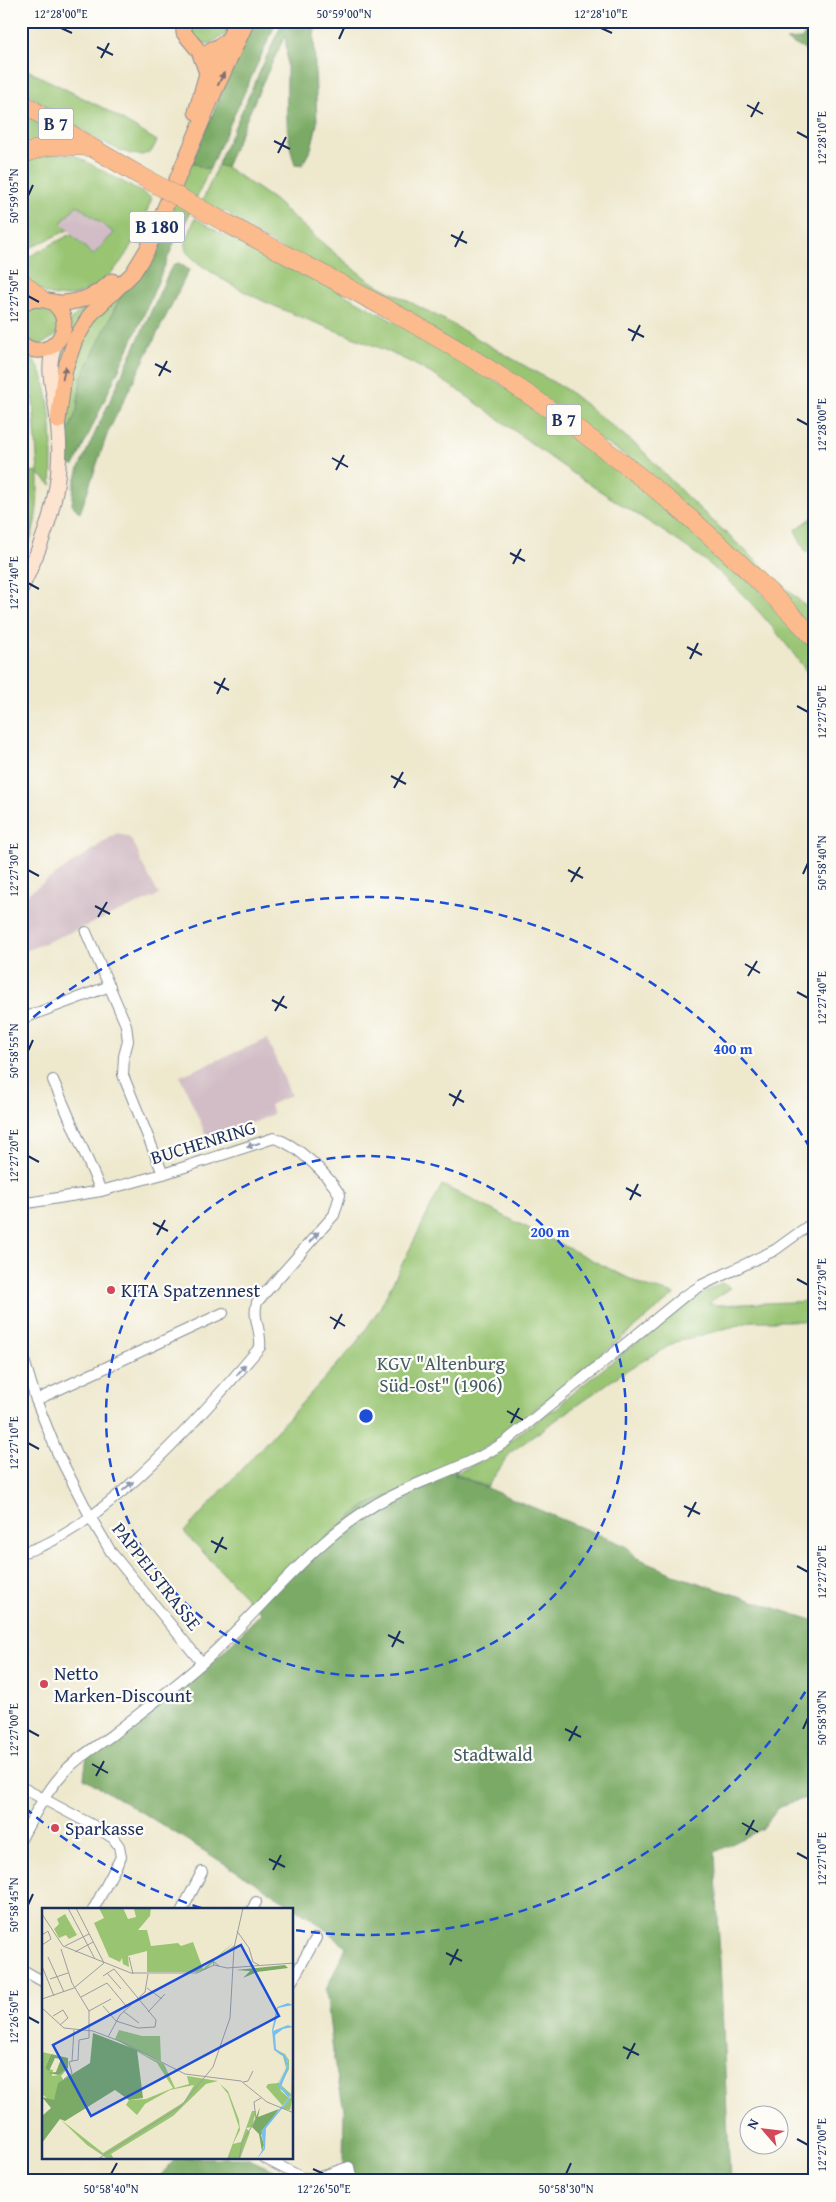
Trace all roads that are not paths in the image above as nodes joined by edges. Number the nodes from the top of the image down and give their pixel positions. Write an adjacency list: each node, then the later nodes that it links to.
1 (183, 21): 4 (main road)
2 (233, 21): 5 (main road)
3 (247, 21): 18 (main road, B 180, one-way to 3)
4 (194, 45): 5 (main road); 6 (main road)
5 (221, 46): 6 (main road, B 180)
6 (207, 73): 11 (main road, B 180)
7 (21, 102): 8 (highway, B 7)
8 (90, 147): 9 (highway); 20 (highway, B 7, bridge)
9 (21, 156)
10 (21, 281): 12 (highway)
11 (86, 299): 12 (main road, B 180); 14 (main road, B 180)
12 (46, 300): 13 (main road); 14 (main road)
13 (21, 306)
14 (64, 325): 15 (main road)
15 (55, 344): 16 (main road); 17 (street)
16 (26, 346): 17 (street)
17 (49, 374): 18 (street)
18 (58, 421): 19 (street)
19 (21, 589)
20 (815, 639)
21 (86, 932): 22 (street)
22 (110, 986): 23 (street); 25 (street)
23 (21, 1019)
24 (53, 1080): 26 (street)
25 (163, 1174): 26 (street, BUCHENRING); 32 (street, BUCHENRING, one-way to 25)
26 (101, 1191): 27 (street, BUCHENRING)
27 (21, 1204)
28 (815, 1221): 34 (street)
29 (222, 1313): 31 (street)
30 (21, 1350): 31 (street, PAPPELSTRASSE)
31 (36, 1400): 32 (street, PAPPELSTRASSE)
32 (91, 1518): 33 (street); 34 (street, PAPPELSTRASSE)
33 (21, 1552)
34 (202, 1663): 36 (street)
35 (21, 1787): 36 (street)
36 (43, 1799): 37 (street); 39 (street)
37 (21, 1839)
38 (202, 1872): 40 (street)
39 (94, 1908)
40 (183, 1908)
41 (316, 1938): 43 (street)
42 (21, 1968): 44 (street)
43 (294, 1977)
44 (42, 1981)
45 (268, 2160): 46 (street)
46 (352, 2181)

